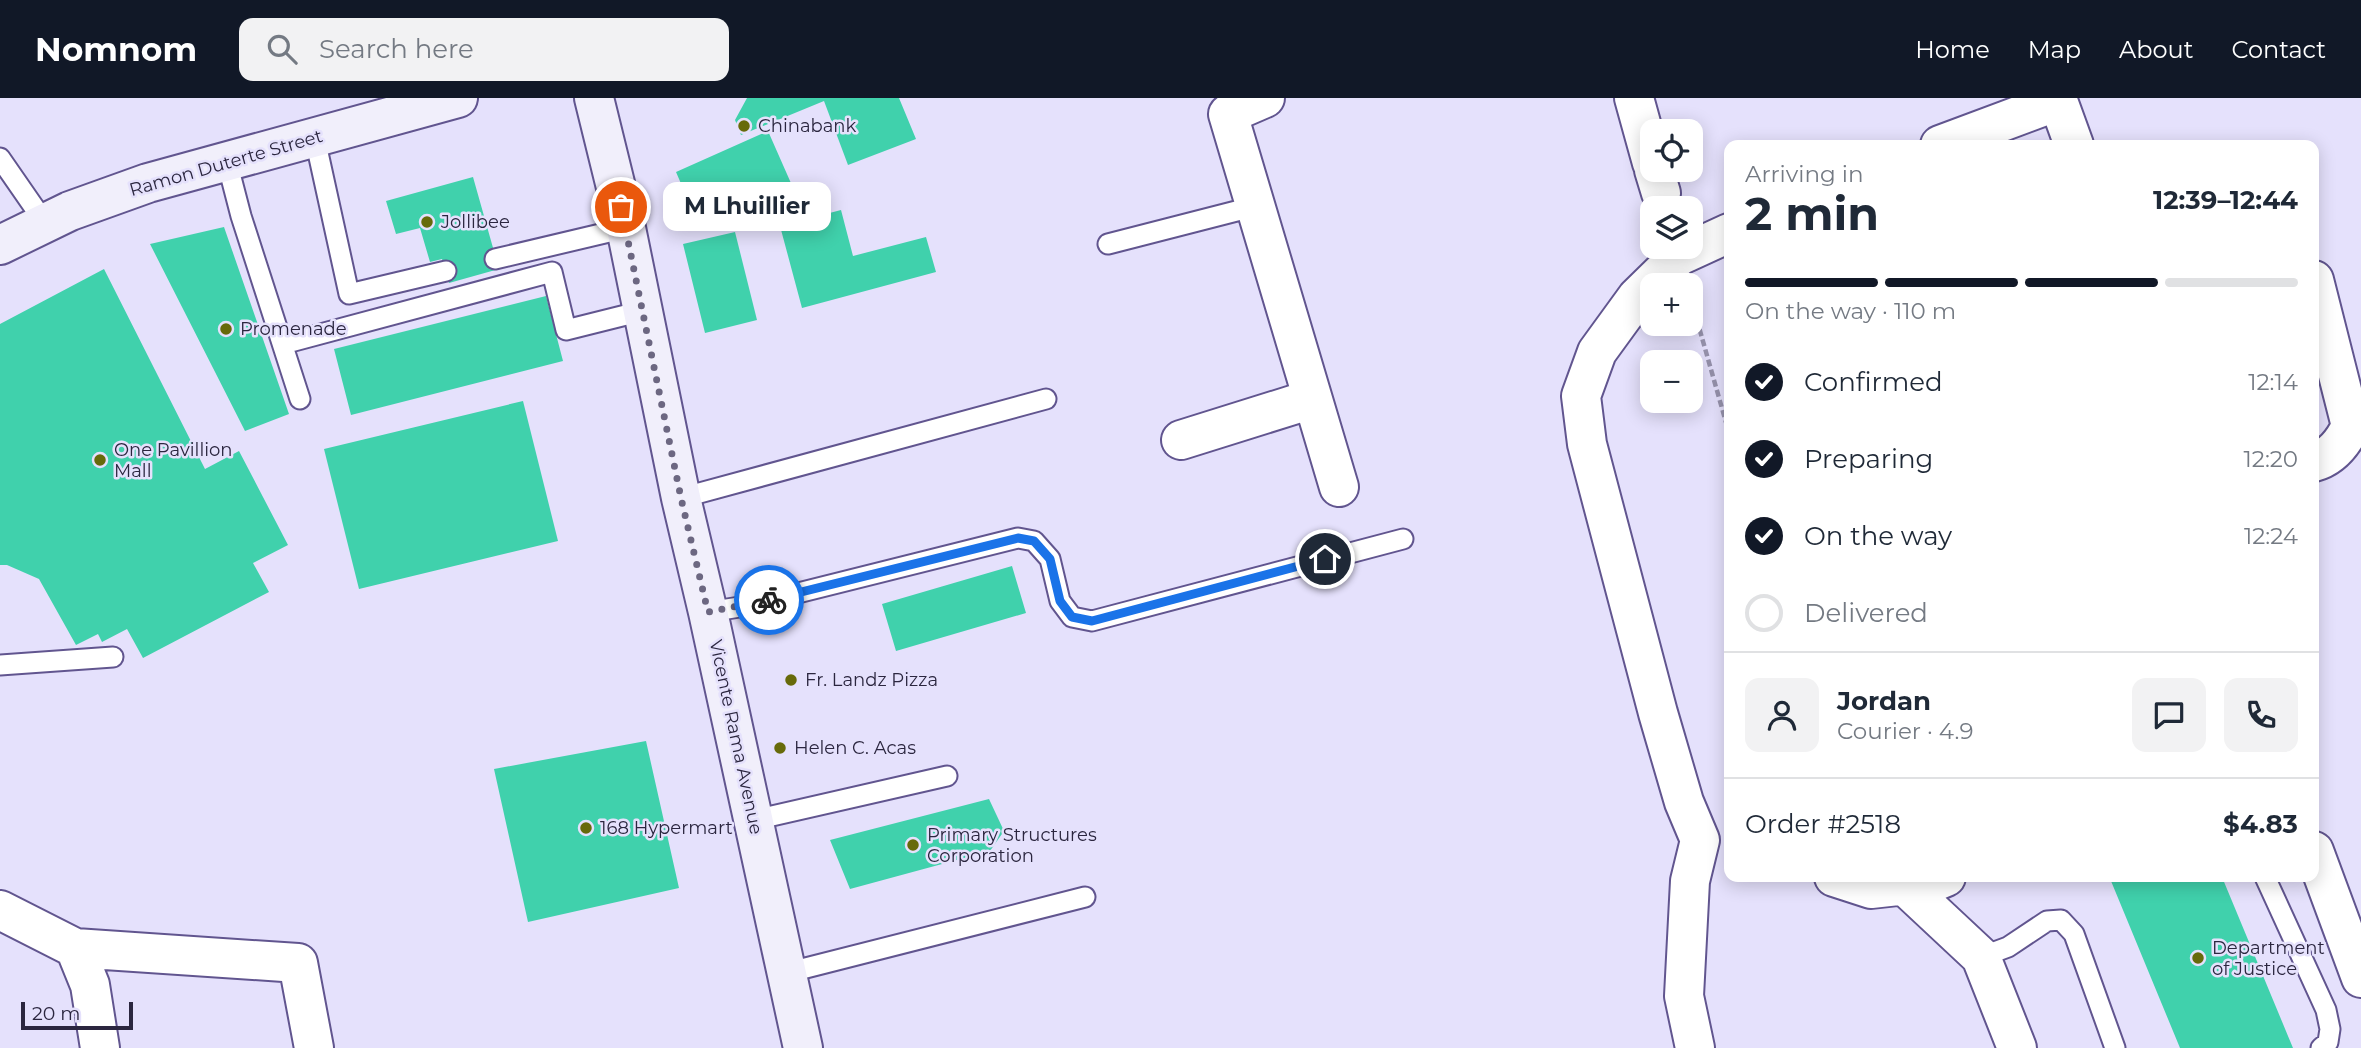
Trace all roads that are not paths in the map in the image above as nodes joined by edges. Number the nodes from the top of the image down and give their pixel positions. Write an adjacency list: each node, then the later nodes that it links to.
1 (458, 98): 7 (main road, Ramon Duterte Street)
2 (594, 98): 14 (main road, Vicente Rama Avenue)
3 (1265, 98): 12 (street)
4 (1634, 98): 6 (street)
5 (2058, 100): 8 (street); 9 (street)
6 (1640, 119)
7 (315, 139): 11 (main road, Ramon Duterte Street); 19 (lane)
8 (1953, 140)
9 (2072, 140)
10 (0, 158): 13 (lane)
11 (227, 162): 13 (main road, Ramon Duterte Street); 22 (lane)
12 (1256, 206): 16 (lane); 25 (street)
13 (45, 223): 17 (main road, Ramon Duterte Street)
14 (626, 228): 18 (lane); 21 (main road, Vicente Rama Avenue)
15 (1724, 235): 36 (street)
16 (1108, 244)
17 (0, 245)
18 (495, 259)
19 (446, 271)
20 (2319, 300): 27 (street)
21 (642, 311): 22 (lane); 29 (main road, Vicente Rama Avenue)
22 (284, 344): 24 (lane)
23 (1046, 399): 29 (lane)
24 (300, 400)
25 (1312, 400): 26 (street); 28 (street)
26 (1181, 440)
27 (2319, 460)
28 (1339, 487)
29 (681, 498): 31 (main road, Vicente Rama Avenue)
30 (1403, 539): 31 (lane)
31 (708, 612): 35 (main road, Vicente Rama Avenue)
32 (113, 657): 33 (lane)
33 (0, 665)
34 (947, 776): 35 (lane)
35 (754, 820): 46 (main road, Vicente Rama Avenue)
36 (1714, 844): 51 (street)
37 (2319, 865): 47 (street)
38 (1849, 882): 41 (street)
39 (1934, 882): 41 (street)
40 (2266, 882): 54 (lane)
41 (1904, 885): 45 (street)
42 (1085, 898): 46 (lane)
43 (0, 910): 44 (street)
44 (75, 948): 48 (street); 49 (street)
45 (1981, 957): 52 (street); 53 (lane)
46 (786, 973): 50 (main road, Vicente Rama Avenue)
47 (2361, 978)
48 (100, 1048)
49 (314, 1048)
50 (803, 1048)
51 (1695, 1048)
52 (2017, 1048)
53 (2115, 1048)
54 (2321, 1048)

